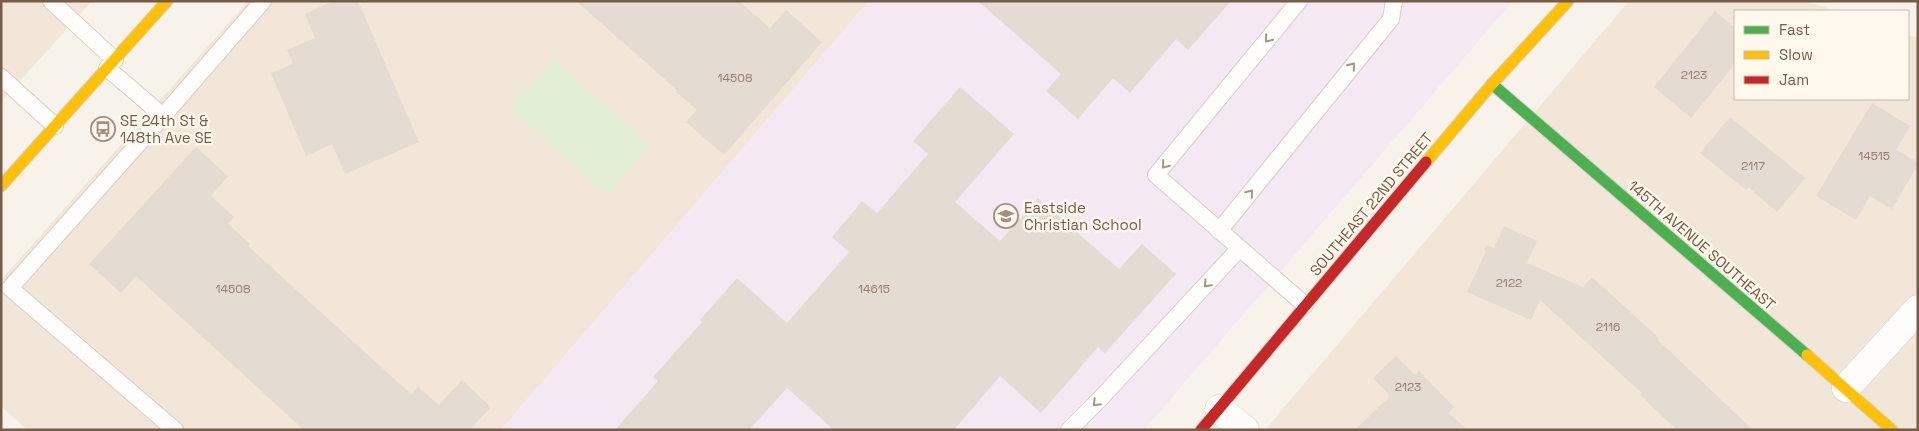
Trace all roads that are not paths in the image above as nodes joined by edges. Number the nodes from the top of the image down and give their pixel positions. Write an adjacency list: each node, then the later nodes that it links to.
1 (51, 1): 7 (lane)
2 (167, 1): 7 (street)
3 (264, 1): 10 (lane)
4 (1299, 1): 13 (lane, one-way to 13)
5 (1394, 1): 13 (lane, one-way to 5)
6 (1568, 1): 9 (street, SOUTHEAST 22ND STREET)
7 (111, 64): 10 (lane); 11 (street)
8 (1, 77): 11 (lane)
9 (1492, 84): 15 (street, SOUTHEAST 22ND STREET); 17 (street, 145TH AVENUE SOUTHEAST)
10 (164, 116): 19 (lane)
11 (55, 126): 12 (street)
12 (1, 186)
13 (1220, 230): 14 (lane)
14 (1240, 248): 15 (lane); 20 (lane, one-way to 20)
15 (1305, 305): 18 (street, SOUTHEAST 22ND STREET)
16 (1918, 309): 17 (street)
17 (1846, 388): 23 (street, 145TH AVENUE SOUTHEAST)
18 (1219, 409): 21 (street, SOUTHEAST 22ND STREET); 22 (street)
19 (175, 430)
20 (1069, 430)
21 (1201, 430)
22 (1245, 430)
23 (1892, 430)

